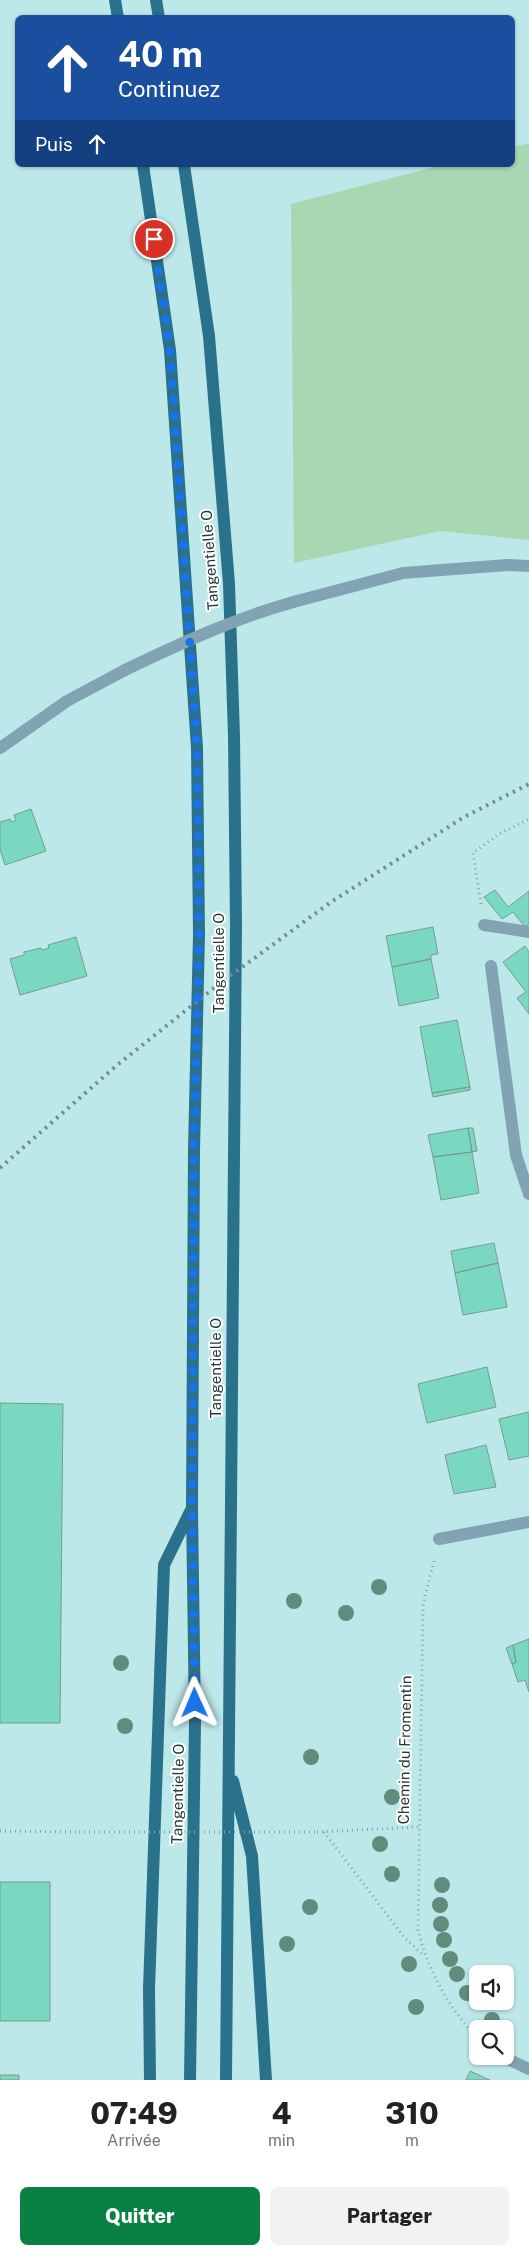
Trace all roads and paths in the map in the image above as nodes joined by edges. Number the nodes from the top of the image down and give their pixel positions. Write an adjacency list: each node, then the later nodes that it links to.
1 (115, 0): 3 (main road)
2 (156, 0): 4 (main road)
3 (118, 15)
4 (158, 15)
5 (144, 167): 14 (main road, Tangentielle O)
6 (184, 167): 17 (main road, Tangentielle O)
7 (529, 566): 8 (street, bridge)
8 (0, 748)
9 (529, 819): 10 (path)
10 (484, 925): 11 (street)
11 (529, 932)
12 (491, 966): 13 (street)
13 (529, 1194)
14 (192, 1508): 25 (main road); 26 (main road, Tangentielle O)
15 (529, 1522): 16 (street)
16 (439, 1539): 18 (path, Chemin du Fromentin)
17 (229, 1764): 27 (main road); 28 (main road)
18 (419, 1827): 20 (path); 21 (path, Chemin du Fromentin)
19 (0, 1831): 20 (path, bridge)
20 (324, 1832): 21 (path)
21 (424, 1955): 22 (path, Chemin du Fromentin)
22 (469, 2028)
23 (514, 2062): 24 (street)
24 (529, 2069)
25 (150, 2080)
26 (190, 2080)
27 (226, 2080)
28 (266, 2080)

